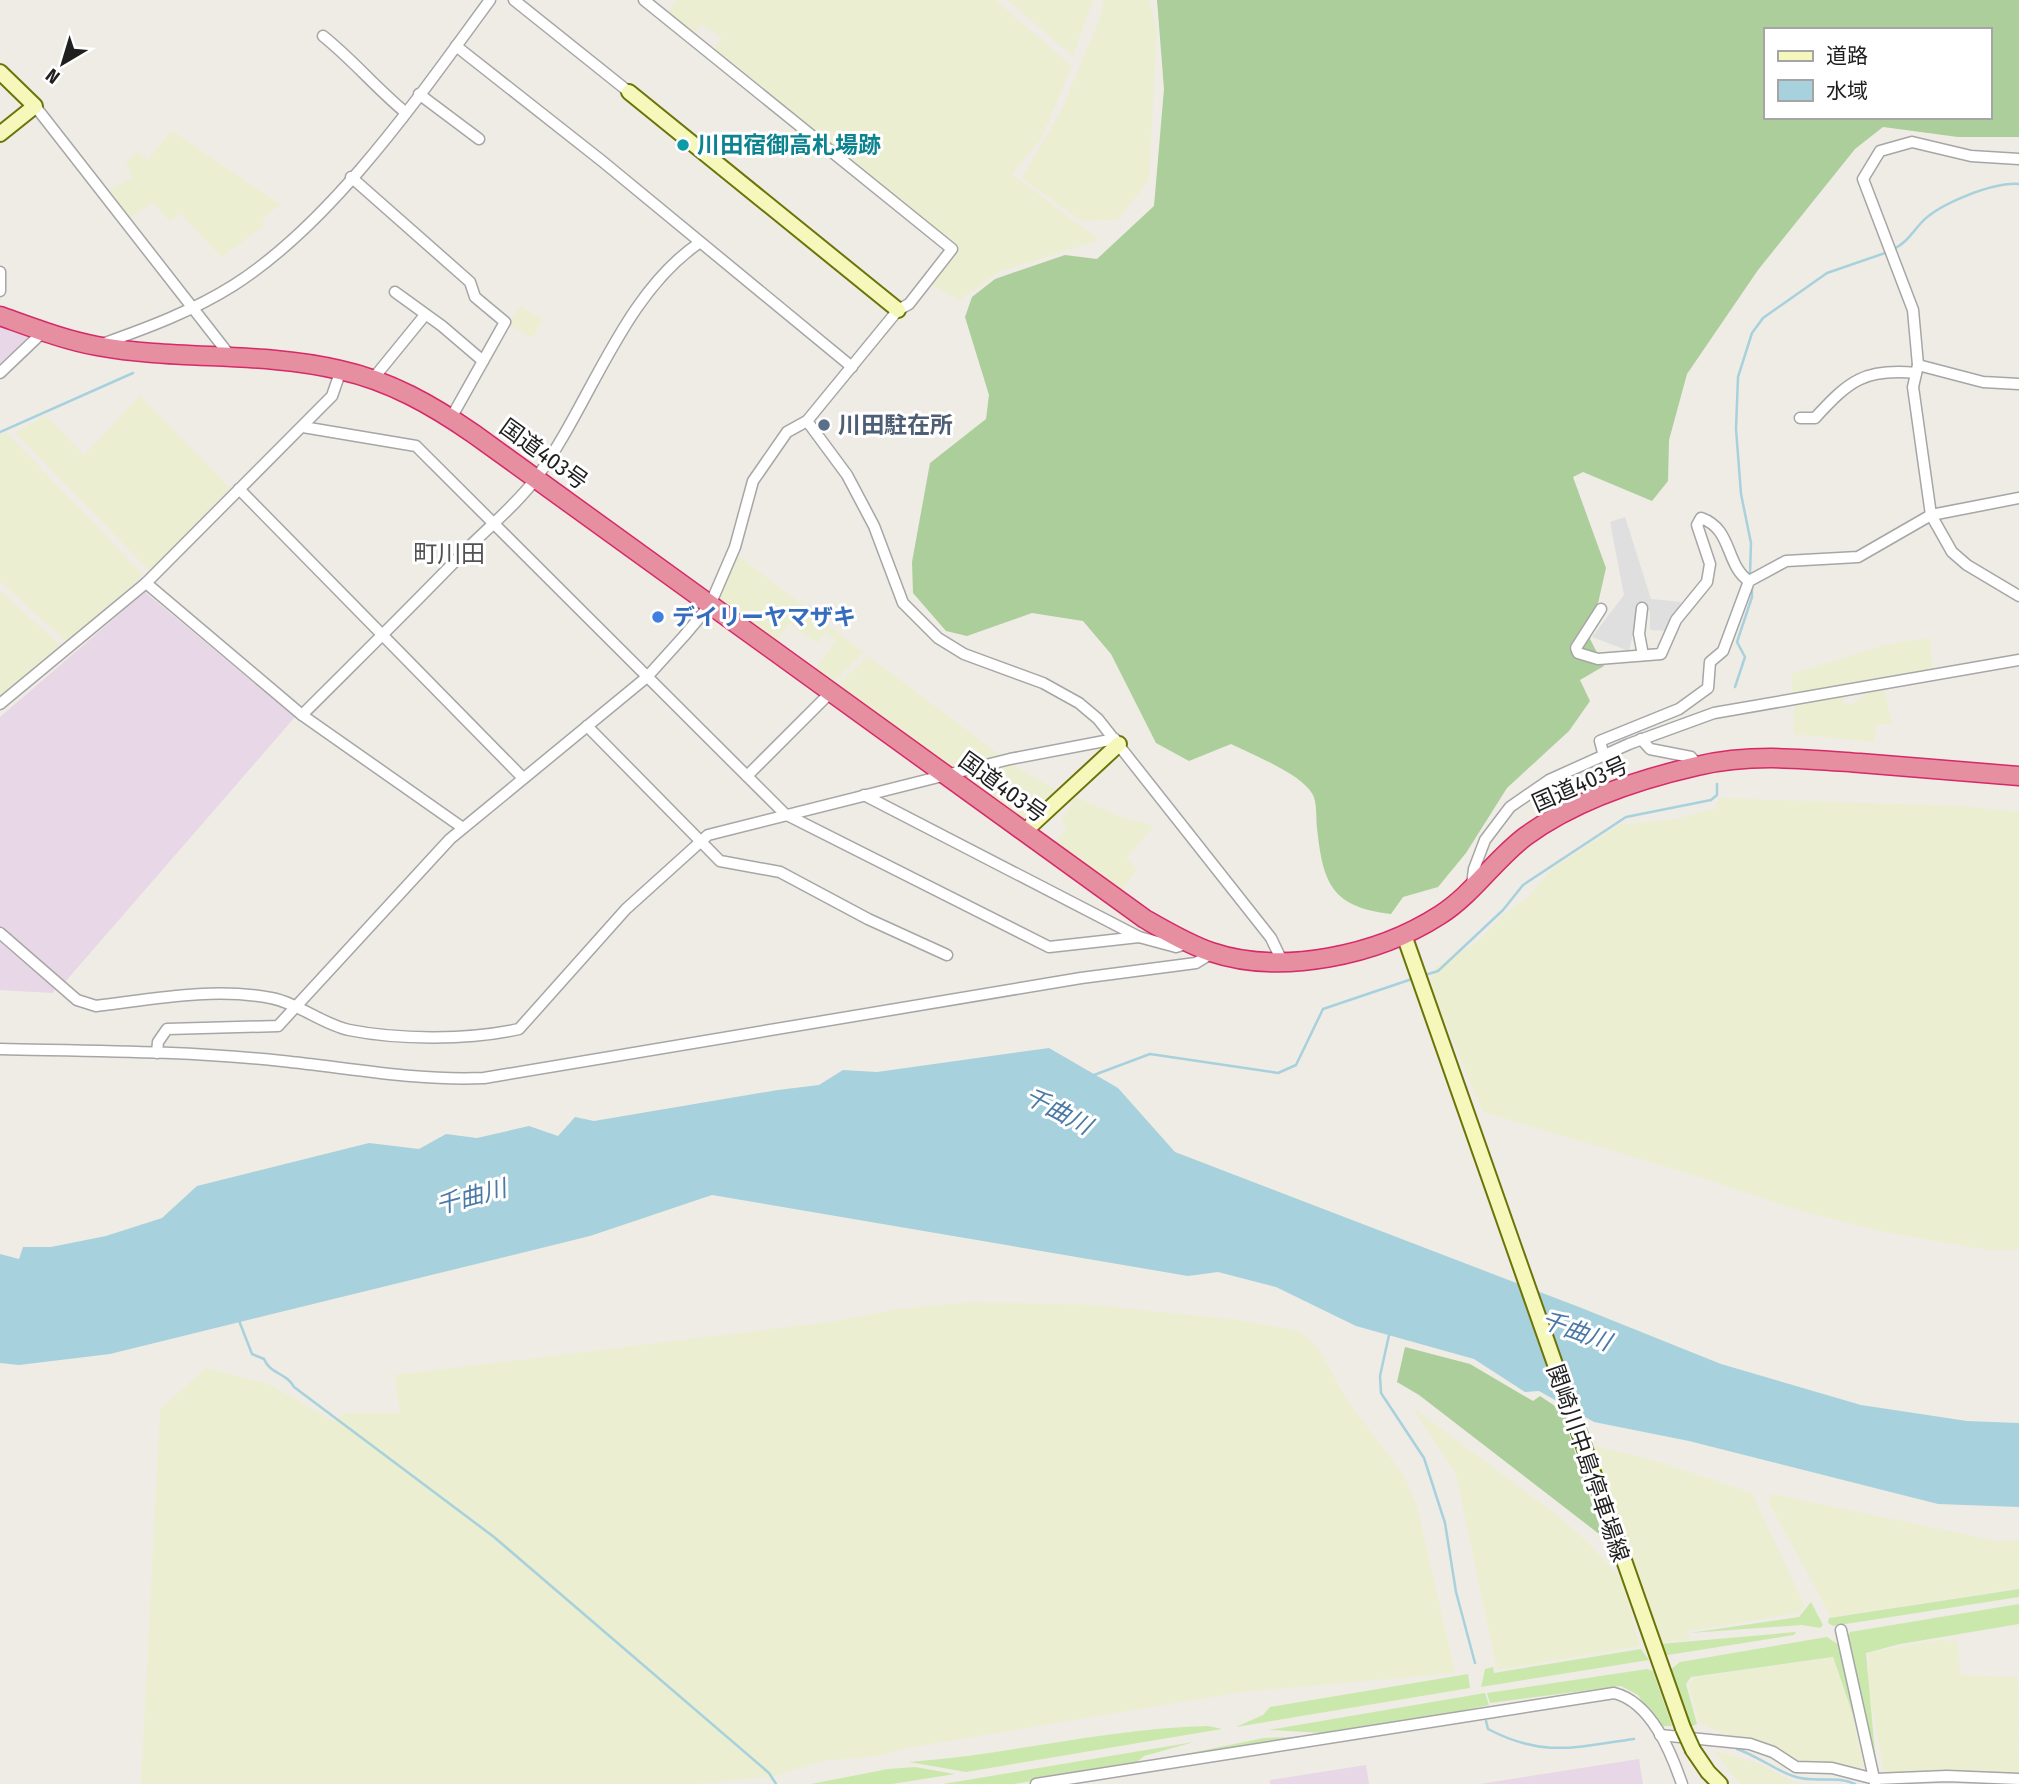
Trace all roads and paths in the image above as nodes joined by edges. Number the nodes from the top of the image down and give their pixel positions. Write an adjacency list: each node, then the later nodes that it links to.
1 (490, 0): 5 (street)
2 (514, 0): 7 (street)
3 (644, 0): 20 (street)
4 (323, 36): 10 (street)
5 (456, 47): 8 (street); 15 (street)
6 (0, 72): 9 (main road)
7 (629, 92): 20 (main road)
8 (419, 94): 10 (street); 12 (street)
9 (35, 106): 11 (main road); 19 (street)
10 (405, 112): 14 (street)
11 (0, 134)
12 (479, 139)
13 (2019, 159): 28 (street)
14 (351, 177): 19 (street); 26 (street)
15 (699, 243): 27 (street); 37 (street)
16 (0, 272): 17 (street)
17 (0, 291)
18 (396, 292): 21 (street)
19 (194, 306): 24 (street); 25 (street)
20 (898, 310): 27 (street)
21 (425, 315): 26 (street); 31 (street)
22 (0, 316): 23 (highway, 国道403号)
23 (44, 331): 24 (highway, 国道403号); 30 (street)
24 (95, 346): 25 (highway, 国道403号)
25 (234, 360): 29 (highway, 国道403号)
26 (483, 362): 33 (street)
27 (852, 367): 35 (street)
28 (1917, 369): 32 (street); 34 (street); 40 (street)
29 (341, 370): 31 (highway, 国道403号); 36 (street)
30 (0, 373)
31 (372, 380): 33 (highway, 国道403号)
32 (2019, 384)
33 (451, 418): 37 (highway, 国道403号)
34 (1800, 418)
35 (807, 421): 45 (street); 57 (street)
36 (303, 427): 38 (street); 41 (street)
37 (536, 479): 41 (street); 45 (highway, 国道403号)
38 (239, 489): 43 (street); 48 (street)
39 (2019, 498): 40 (street)
40 (1931, 515): 42 (street); 44 (street)
41 (493, 523): 48 (street); 51 (street)
42 (1749, 581): 49 (street); 58 (street)
43 (146, 583): 53 (street); 54 (street)
44 (2019, 596)
45 (709, 605): 51 (street); 52 (highway, 国道403号)
46 (1642, 608): 49 (street)
47 (1601, 609): 49 (street)
48 (383, 635): 54 (street); 63 (street)
49 (1643, 655)
50 (2019, 660): 56 (street)
51 (647, 677): 55 (street); 61 (street)
52 (832, 691): 60 (highway, 国道403号); 61 (street)
53 (0, 704)
54 (302, 715): 66 (street)
55 (587, 726): 63 (street); 68 (street)
56 (1641, 739): 58 (street); 59 (street)
57 (1117, 741): 60 (street); 67 (main road); 72 (street)
58 (1604, 756): 69 (street)
59 (1698, 765): 62 (highway, 国道403号); 69 (highway, 国道403号)
60 (944, 775): 64 (street); 67 (highway, 国道403号)
61 (747, 776): 65 (street)
62 (2019, 776)
63 (522, 777): 66 (street)
64 (864, 795): 65 (street); 71 (street)
65 (785, 814): 68 (street); 71 (street)
66 (463, 828): 79 (street)
67 (1024, 832): 74 (highway, 国道403号)
68 (699, 841): 76 (street); 79 (street)
69 (1472, 890): 73 (highway, 国道403号)
70 (0, 933): 79 (street)
71 (1139, 937): 74 (street)
72 (1273, 941): 77 (street); 78 (street)
73 (1406, 942): 78 (highway, 国道403号); 88 (main road, 関崎川中島停車場線, bridge)
74 (1189, 943): 75 (highway, 国道403号)
75 (1212, 953): 77 (highway, 国道403号); 81 (street)
76 (947, 955)
77 (1253, 961): 78 (highway, 国道403号)
78 (1282, 961)
79 (296, 1007): 81 (street)
80 (0, 1049): 81 (street)
81 (157, 1053)
82 (1841, 1630): 85 (street)
83 (1660, 1735): 85 (street); 86 (street); 87 (street)
84 (2019, 1779): 85 (street)
85 (1875, 1782)
86 (1036, 1784)
87 (1682, 1784)
88 (1720, 1784)

